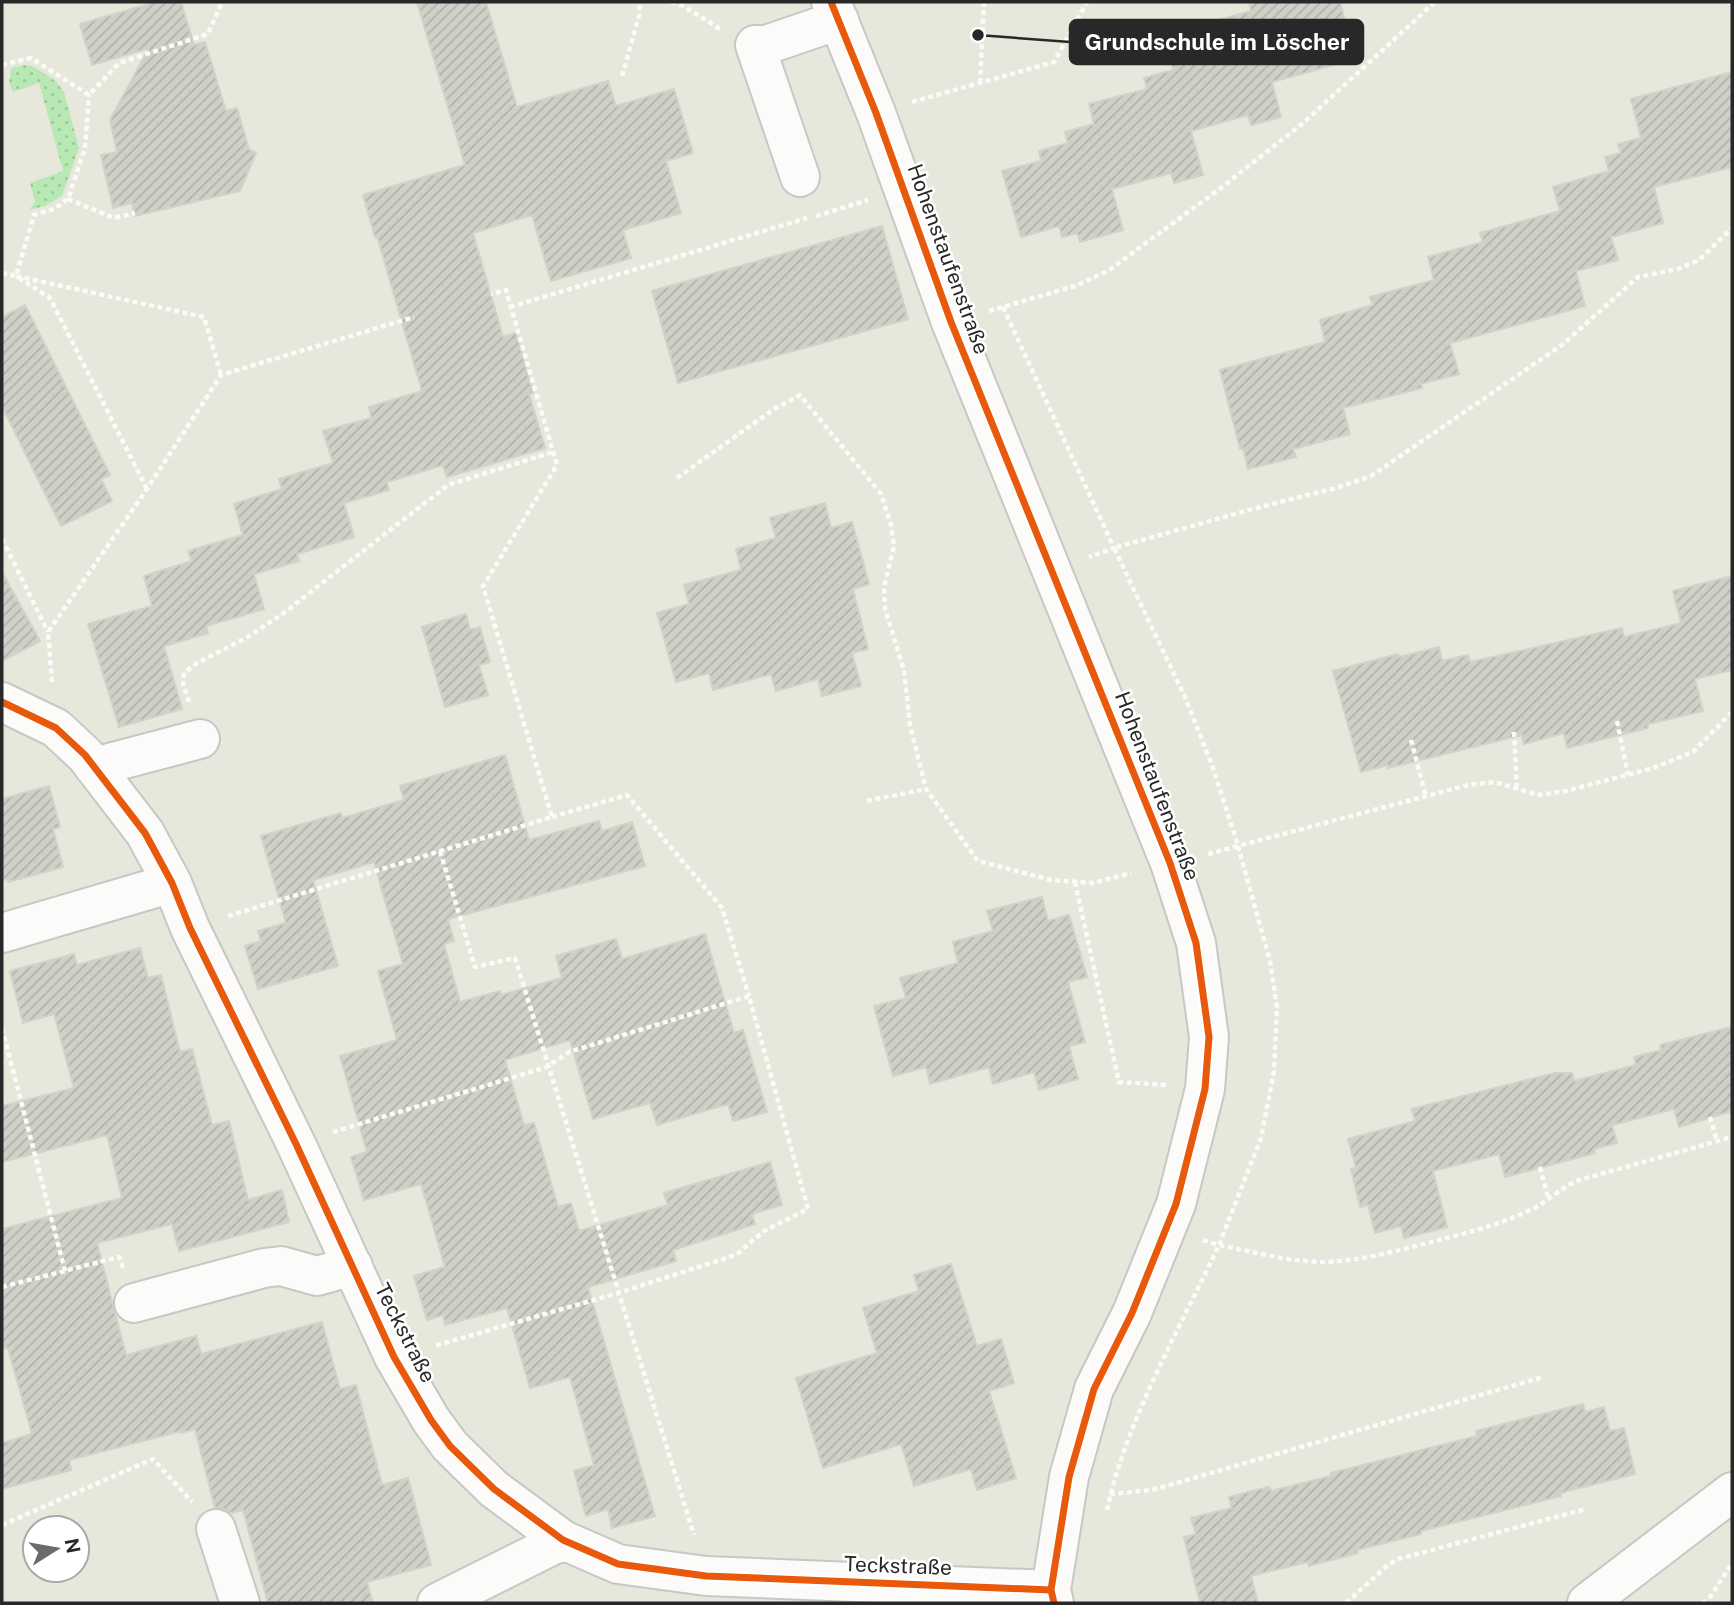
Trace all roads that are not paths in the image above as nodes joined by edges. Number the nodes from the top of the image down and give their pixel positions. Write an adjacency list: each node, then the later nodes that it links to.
1 (835, 11): 2 (street); 13 (street, Hohenstaufenstraße)
2 (800, 177)
3 (2, 702): 5 (street, Teckstraße)
4 (200, 739): 5 (street)
5 (94, 767): 6 (street, Teckstraße)
6 (172, 883): 7 (street); 8 (street, Teckstraße)
7 (2, 933)
8 (353, 1266): 9 (street); 12 (street, Teckstraße)
9 (134, 1303)
10 (1732, 1492): 16 (street)
11 (216, 1529): 14 (street)
12 (563, 1540): 13 (street, Teckstraße); 15 (street)
13 (1053, 1596)
14 (240, 1603)
15 (436, 1603)
16 (1587, 1603)

